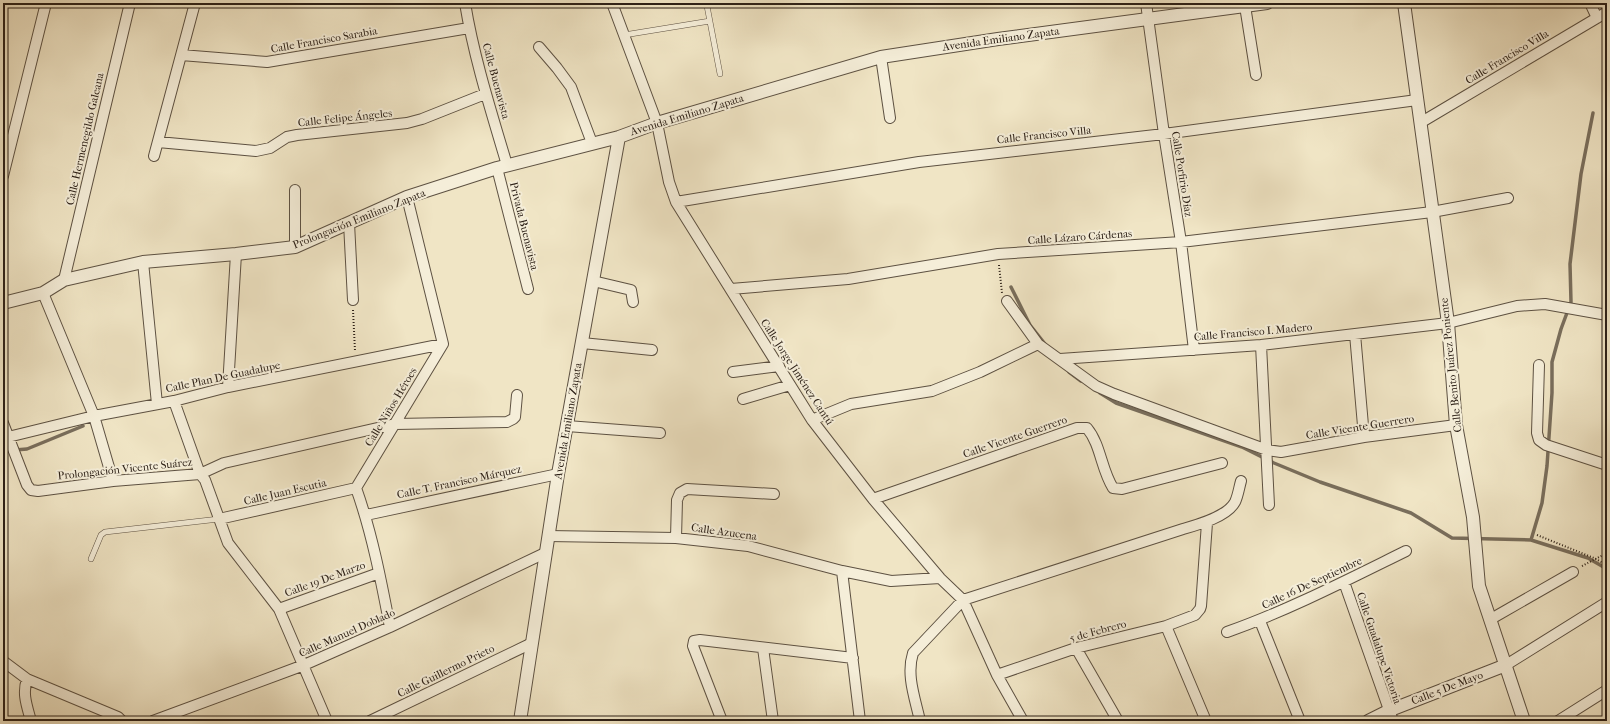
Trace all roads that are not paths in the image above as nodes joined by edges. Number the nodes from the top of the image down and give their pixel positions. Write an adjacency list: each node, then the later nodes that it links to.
1 (46, 3): 34 (street)
2 (130, 3): 45 (street, Calle Hermenegildo Galeana)
3 (196, 3): 19 (street)
4 (465, 3): 16 (street, Calle Buenavista)
5 (612, 3): 17 (street, Calle Jorge Jiménez Cantú)
6 (1146, 3): 14 (street, Calle Porfirio Díaz)
7 (1267, 3): 11 (street, Avenida Emiliano Zapata)
8 (1404, 3): 24 (street, Calle Benito Juárez Poniente)
9 (1590, 3): 13 (street)
10 (707, 6): 15 (lane)
11 (1245, 6): 14 (street, Avenida Emiliano Zapata); 22 (street)
12 (1607, 12): 13 (street, Calle Francisco Villa)
13 (1597, 18): 27 (street, Calle Francisco Villa)
14 (1148, 19): 20 (street, Avenida Emiliano Zapata); 28 (street, Calle Porfirio Díaz)
15 (710, 21): 17 (lane); 21 (lane)
16 (469, 28): 19 (street, Calle Francisco Sarabia); 23 (street, Calle Buenavista)
17 (624, 35): 26 (street, Calle Jorge Jiménez Cantú)
18 (539, 47): 31 (street)
19 (181, 55): 30 (street)
20 (881, 57): 25 (street); 26 (street, Avenida Emiliano Zapata)
21 (720, 74)
22 (1256, 75)
23 (485, 94): 30 (street, Calle Felipe Ángeles); 33 (street, Calle Buenavista)
24 (1417, 100): 27 (street, Calle Benito Juárez Poniente); 28 (street, Calle Francisco Villa)
25 (890, 118)
26 (657, 123): 29 (street, Avenida Emiliano Zapata); 38 (street, Calle Jorge Jiménez Cantú)
27 (1420, 123): 39 (street, Calle Benito Juárez Poniente)
28 (1164, 134): 38 (street, Calle Francisco Villa); 41 (street, Calle Porfirio Díaz)
29 (619, 137): 31 (street, Prolongación Emiliano Zapata); 46 (street, Avenida Emiliano Zapata)
30 (158, 142): 32 (street)
31 (592, 143): 33 (street, Prolongación Emiliano Zapata)
32 (154, 156)
33 (502, 166): 36 (street, Prolongación Emiliano Zapata); 47 (street, Privada Buenavista)
34 (3, 176)
35 (295, 190): 42 (street)
36 (407, 197): 40 (street, Prolongación Emiliano Zapata); 58 (street)
37 (1508, 198): 39 (street, Calle Lázaro Cárdenas)
38 (676, 202): 48 (street, Calle Jorge Jiménez Cantú)
39 (1432, 212): 41 (street, Calle Lázaro Cárdenas); 55 (street, Calle Benito Juárez Poniente)
40 (348, 223): 42 (street, Prolongación Emiliano Zapata); 50 (street)
41 (1181, 242): 48 (street, Calle Lázaro Cárdenas); 62 (street, Calle Porfirio Díaz)
42 (295, 247): 43 (street, Prolongación Emiliano Zapata)
43 (236, 254): 44 (street, Prolongación Emiliano Zapata); 68 (street)
44 (144, 262): 45 (street, Prolongación Emiliano Zapata); 72 (street)
45 (64, 280): 49 (street, Prolongación Emiliano Zapata)
46 (593, 281): 52 (street); 57 (street, Avenida Emiliano Zapata)
47 (528, 289)
48 (731, 289): 65 (street, Calle Jorge Jiménez Cantú)
49 (43, 292): 53 (street, Prolongación Emiliano Zapata); 73 (street)
50 (352, 300)
51 (1007, 301): 59 (street, Calle Vicente Guerrero)
52 (633, 302)
53 (3, 303)
54 (1607, 315): 55 (street)
55 (1448, 323): 56 (street, Calle Francisco I. Madero); 77 (street, Calle Benito Juárez Poniente)
56 (1355, 334): 60 (street, Calle Francisco I. Madero); 80 (street)
57 (582, 343): 61 (street); 78 (street, Avenida Emiliano Zapata)
58 (443, 344): 68 (street, Calle Plan De Guadalupe); 76 (street, Calle Niños Héroes)
59 (1037, 345): 63 (street, Calle Vicente Guerrero); 74 (street)
60 (1261, 345): 62 (street, Calle Francisco I. Madero); 82 (street)
61 (652, 350)
62 (1194, 350): 63 (street, Calle Francisco I. Madero)
63 (1060, 359): 82 (street, Calle Vicente Guerrero)
64 (1539, 365): 84 (street)
65 (778, 366): 66 (street); 67 (street, Calle Jorge Jiménez Cantú)
66 (733, 372)
67 (790, 385): 70 (street); 74 (street, Calle Jorge Jiménez Cantú)
68 (228, 387): 71 (street, Calle Plan De Guadalupe)
69 (516, 395): 76 (street, Prolongación Vicente Suárez)
70 (743, 399)
71 (174, 400): 72 (street, Calle Plan De Guadalupe); 85 (street)
72 (157, 404): 73 (street, Calle Plan De Guadalupe)
73 (94, 416): 81 (street, Calle Plan De Guadalupe); 87 (street)
74 (812, 420): 91 (street, Calle Jorge Jiménez Cantú)
75 (3, 423): 81 (street)
76 (394, 424): 85 (street, Prolongación Vicente Suárez); 89 (street, Calle Niños Héroes)
77 (1456, 425): 80 (street, Calle Vicente Guerrero); 109 (street, Calle Benito Juárez Poniente)
78 (567, 426): 79 (street); 86 (street, Avenida Emiliano Zapata)
79 (660, 433)
80 (1364, 437): 82 (street, Calle Vicente Guerrero)
81 (9, 439): 87 (street, Prolongación Vicente Suárez)
82 (1267, 450): 92 (street)
83 (1222, 463): 91 (street, Calle Vicente Guerrero)
84 (1607, 465)
85 (200, 474): 87 (street, Prolongación Vicente Suárez); 94 (street)
86 (558, 474): 93 (street, Calle T. Francisco Márquez); 96 (street, Avenida Emiliano Zapata)
87 (113, 481)
88 (1241, 481): 95 (street)
89 (356, 488): 93 (street); 94 (street, Calle Juan Escutia)
90 (774, 494): 97 (street)
91 (873, 499): 104 (street, Calle Jorge Jiménez Cantú)
92 (1269, 505)
93 (366, 515): 103 (street)
94 (219, 519): 100 (lane); 108 (street)
95 (1207, 523): 106 (street); 111 (street, 5 de Febrero)
96 (548, 536): 97 (street, Calle Azucena); 99 (street, Avenida Emiliano Zapata)
97 (676, 538): 101 (street, Calle Azucena)
98 (1406, 551): 105 (street, Calle 16 De Septiembre)
99 (545, 553): 112 (street, Calle Manuel Doblado); 114 (street, Avenida Emiliano Zapata)
100 (91, 559)
101 (842, 571): 104 (street, Calle Azucena); 117 (street)
102 (1573, 572): 109 (street)
103 (379, 573): 108 (street, Calle 19 De Marzo); 112 (street)
104 (940, 578): 106 (street, Calle Jorge Jiménez Cantú)
105 (1344, 582): 110 (street, Calle 16 De Septiembre); 124 (street, Calle Guadalupe Victoria)
106 (963, 600): 121 (street, Calle Jorge Jiménez Cantú); 134 (street)
107 (1607, 602): 119 (street)
108 (279, 609): 120 (street)
109 (1491, 619): 119 (street, Calle Benito Juárez Poniente)
110 (1260, 621): 113 (street, Calle 16 De Septiembre); 138 (street)
111 (1166, 626): 116 (street, 5 de Febrero); 137 (street)
112 (390, 627): 120 (street, Calle Manuel Doblado)
113 (1227, 632)
114 (532, 643): 129 (street, Calle Guillermo Prieto); 130 (street, Avenida Emiliano Zapata)
115 (763, 648): 117 (street); 131 (street); 132 (street)
116 (1076, 648): 121 (street, 5 de Febrero); 136 (street)
117 (853, 658): 133 (street)
118 (3, 661): 122 (street)
119 (1506, 665): 124 (street, Calle 5 De Mayo); 140 (street, Calle Benito Juárez Poniente)
120 (304, 666): 127 (street, Calle Manuel Doblado); 128 (street)
121 (997, 675): 135 (street, Calle Jorge Jiménez Cantú)
122 (27, 679): 125 (street); 126 (street)
123 (1607, 690): 141 (street)
124 (1390, 716): 139 (street, Calle 5 De Mayo)
125 (31, 721)
126 (122, 721)
127 (153, 721)
128 (327, 721)
129 (370, 721)
130 (520, 721)
131 (722, 721)
132 (773, 721)
133 (860, 721)
134 (920, 721)
135 (1023, 721)
136 (1118, 721)
137 (1206, 721)
138 (1300, 721)
139 (1368, 721)
140 (1524, 721)
141 (1558, 721)

